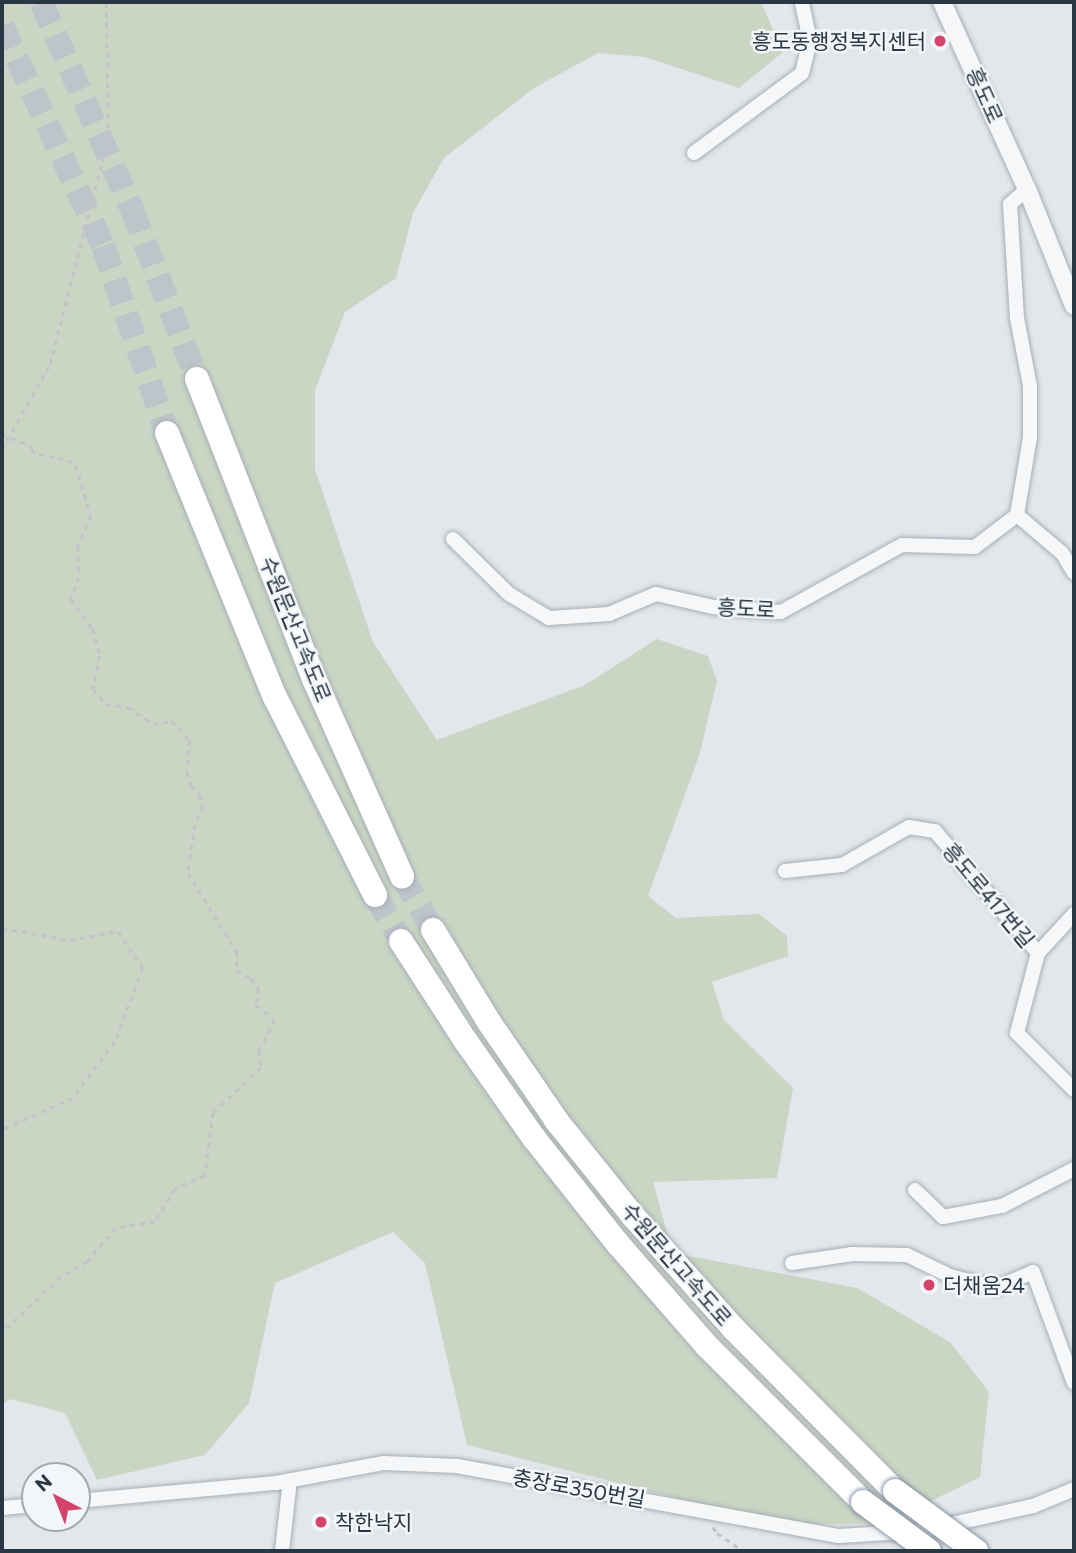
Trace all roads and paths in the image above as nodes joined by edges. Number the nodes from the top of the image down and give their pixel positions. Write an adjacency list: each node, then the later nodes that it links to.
1 (106, 2): 10 (path)
2 (802, 2): 4 (street)
3 (947, 3): 5 (street, 흥도로)
4 (694, 153)
5 (1027, 189): 6 (street, 흥도로); 12 (street)
6 (1074, 306)
7 (197, 379): 17 (highway, 수원문산고속도로)
8 (167, 433): 18 (highway, 수원문산고속도로)
9 (2, 434): 10 (path)
10 (9, 436): 11 (path); 29 (path)
11 (2, 449)
12 (1017, 515): 13 (street, 흥도로); 14 (street)
13 (453, 539)
14 (1068, 552): 15 (street)
15 (1074, 573)
16 (785, 871): 23 (street, 흥도로417번길)
17 (402, 876)
18 (374, 895)
19 (1074, 914): 23 (street, 흥도로417번길)
20 (2, 928): 25 (path)
21 (433, 930): 40 (highway, 수원문산고속도로, bridge)
22 (401, 941): 39 (highway, 수원문산고속도로, bridge)
23 (1038, 953): 24 (street, 흥도로417번길)
24 (1074, 1090)
25 (2, 1130)
26 (1074, 1169): 27 (street)
27 (915, 1190)
28 (792, 1263): 30 (street)
29 (2, 1333)
30 (1074, 1382)
31 (290, 1480): 33 (street, 충장로350번길); 36 (street, 충장로350번길); 37 (street)
32 (1074, 1489): 36 (street, 충장로350번길)
33 (91, 1500)
34 (21, 1506): 35 (street)
35 (2, 1508)
36 (703, 1509): 38 (path)
37 (282, 1551)
38 (744, 1551)
39 (929, 1551)
40 (976, 1551)

